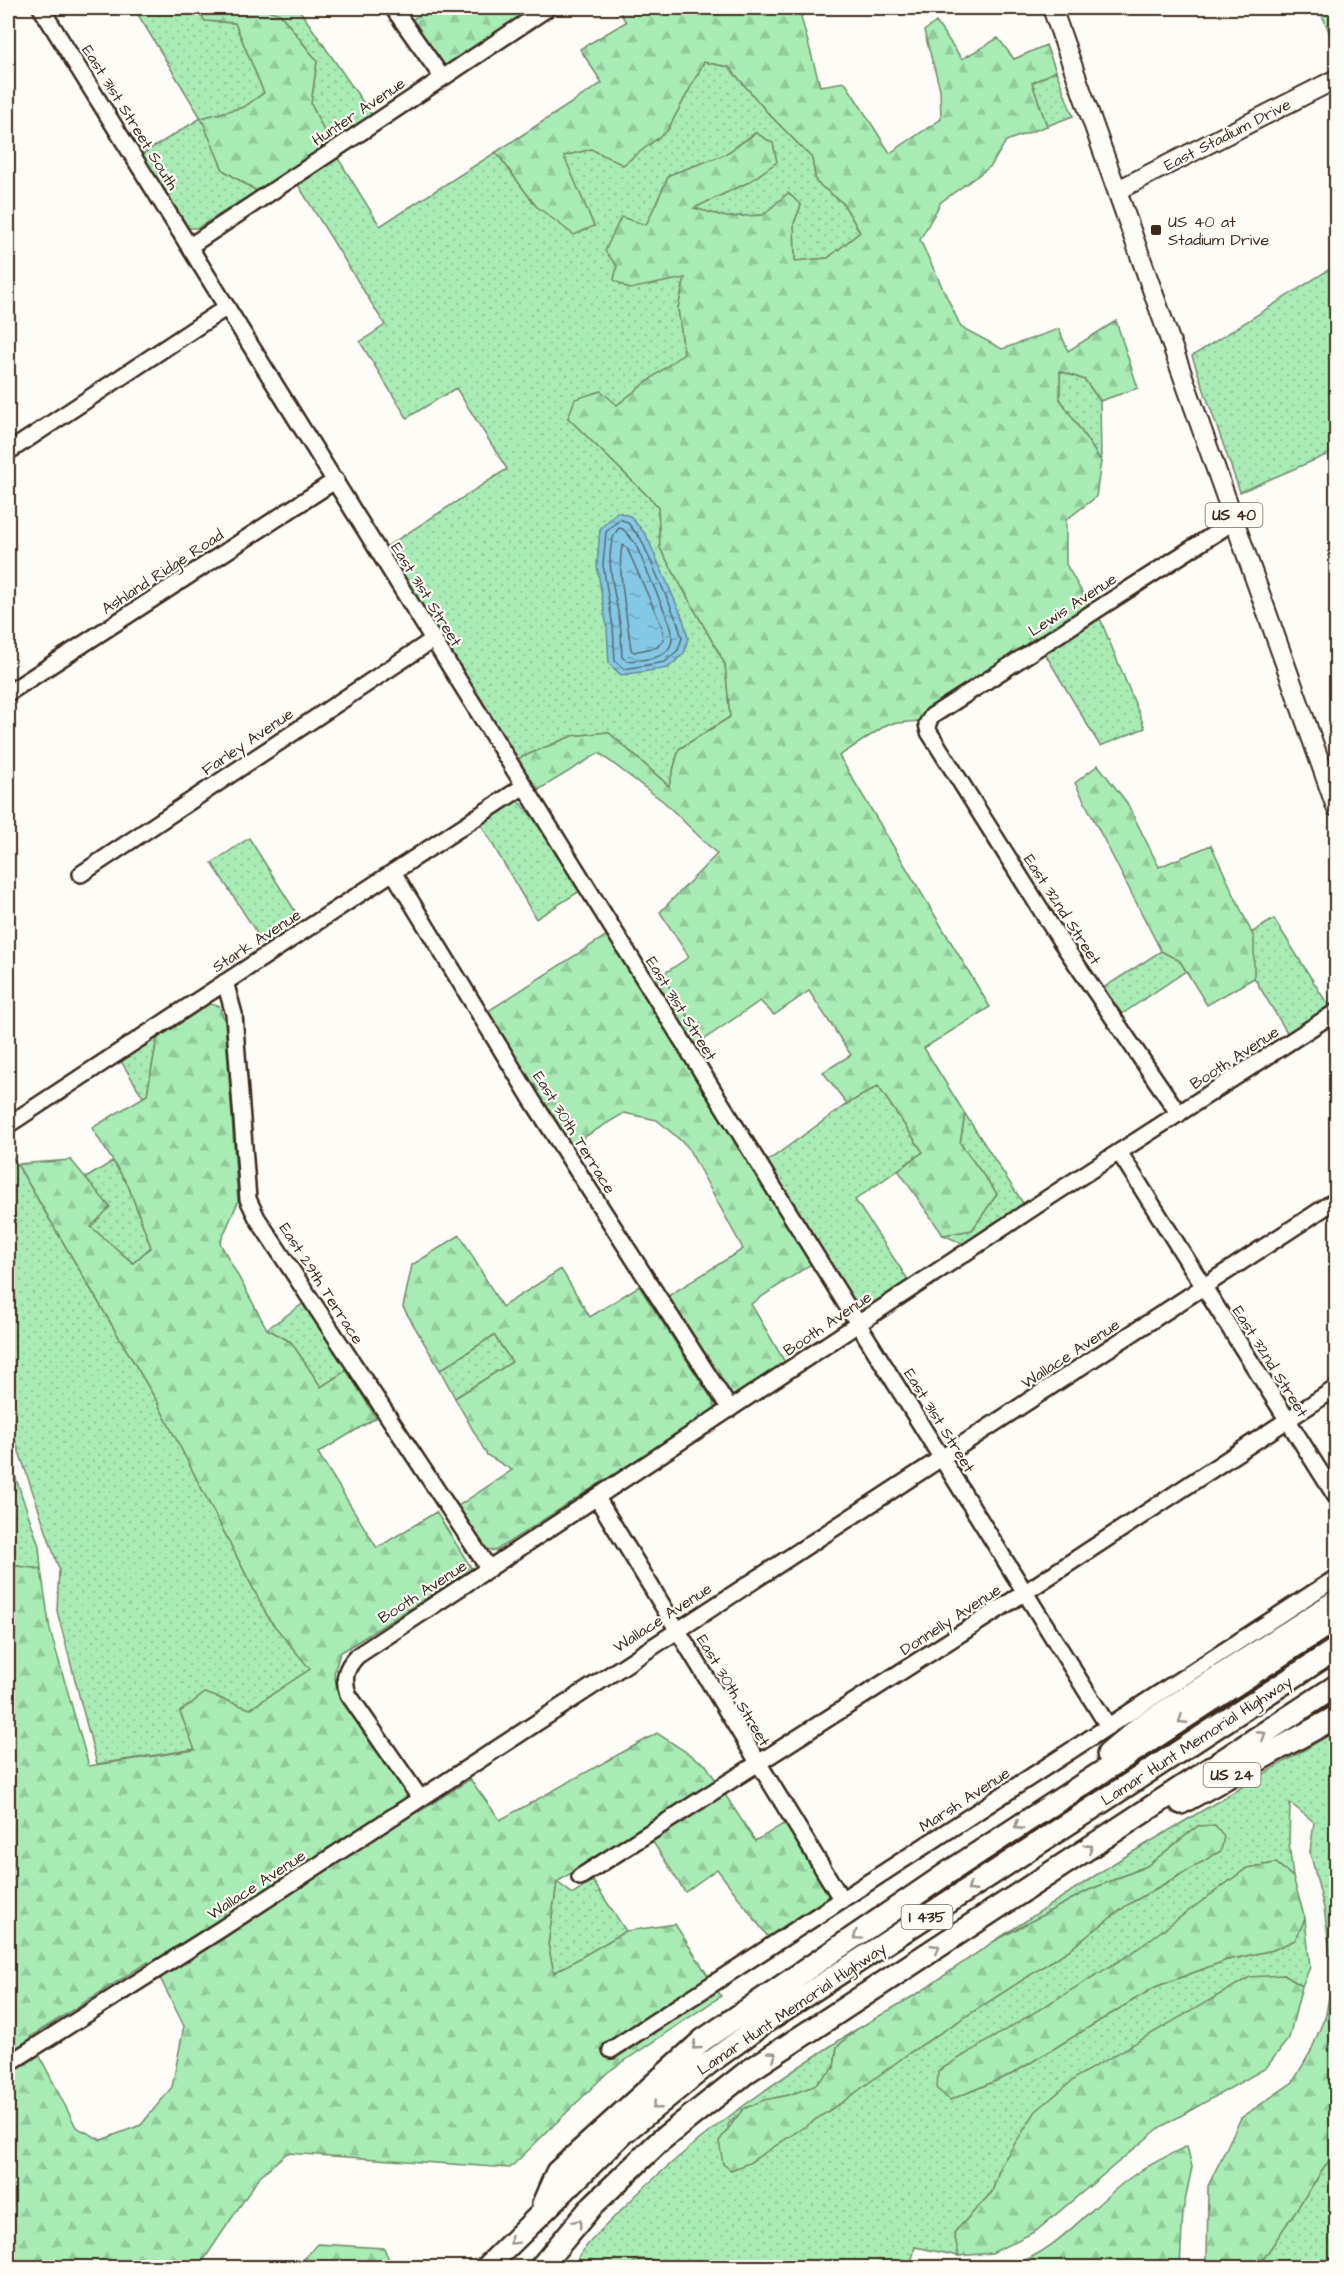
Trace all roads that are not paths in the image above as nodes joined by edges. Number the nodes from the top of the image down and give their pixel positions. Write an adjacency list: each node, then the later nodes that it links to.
1 (41, 8): 8 (street, East 31st Street South)
2 (393, 8): 5 (street)
3 (548, 8): 5 (street, Hunter Avenue)
4 (1052, 8): 7 (main road, US 40)
5 (442, 77): 8 (street, Hunter Avenue)
6 (1336, 79): 7 (main road, East Stadium Drive)
7 (1118, 190): 12 (main road, US 40)
8 (190, 246): 9 (street, East 31st Street South)
9 (227, 307): 10 (street); 11 (street, East 31st Street)
10 (8, 452)
11 (336, 480): 13 (street, East 31st Street); 14 (street, Ashland Ridge Road)
12 (1236, 520): 15 (street, Lewis Avenue); 17 (main road, US 40)
13 (434, 639): 16 (street, East 31st Street); 19 (street, Farley Avenue)
14 (8, 693)
15 (930, 719): 22 (street, East 32nd Street)
16 (524, 786): 18 (street, Stark Avenue); 27 (street, East 31st Street)
17 (1336, 807)
18 (393, 872): 20 (street, Stark Avenue); 29 (street, East 30th Terrace)
19 (81, 874)
20 (225, 982): 23 (street, Stark Avenue); 34 (street, East 29th Terrace)
21 (1336, 1012): 22 (street, Booth Avenue)
22 (1179, 1114): 24 (street, Booth Avenue)
23 (8, 1125)
24 (1119, 1152): 26 (street, East 32nd Street); 27 (street, Booth Avenue)
25 (1336, 1200): 26 (street, Wallace Avenue)
26 (1203, 1287): 30 (street, East 32nd Street); 31 (street, Wallace Avenue)
27 (859, 1324): 29 (street, Booth Avenue); 31 (street, East 31st Street)
28 (1336, 1388): 30 (street, Donnelly Avenue)
29 (730, 1409): 33 (street, Booth Avenue)
30 (1287, 1420): 32 (street, East 32nd Street); 36 (street, Donnelly Avenue)
31 (942, 1458): 36 (street, East 31st Street); 39 (street, Wallace Avenue)
32 (1336, 1497)
33 (597, 1498): 34 (street, Booth Avenue); 39 (street, East 30th Street)
34 (489, 1569): 46 (street, Booth Avenue)
35 (1336, 1578): 43 (street, Marsh Avenue)
36 (1024, 1593): 43 (street, East 31st Street); 44 (street, Donnelly Avenue)
37 (1336, 1601): 45 (highway)
38 (1336, 1619): 45 (highway, one-way to 45)
39 (677, 1629): 44 (street, East 30th Street); 46 (street, Wallace Avenue)
40 (1336, 1649): 52 (highway, Lamar Hunt Memorial Highway / I 435, one-way to 52)
41 (1336, 1686): 47 (highway, Lamar Hunt Memorial Highway / I 435, one-way to 41)
42 (1336, 1717): 47 (highway, US 24)
43 (1108, 1726): 49 (street, Marsh Avenue)
44 (757, 1764): 48 (street, Donnelly Avenue); 49 (street, East 30th Street)
45 (1071, 1792): 52 (highway, one-way to 52)
46 (420, 1798): 51 (street, Wallace Avenue)
47 (1125, 1824): 54 (highway, Lamar Hunt Memorial Highway / I 435, one-way to 47)
48 (580, 1877)
49 (842, 1900): 50 (street, Marsh Avenue)
50 (611, 2050)
51 (8, 2064)
52 (539, 2214): 53 (highway, Lamar Hunt Memorial Highway / I 435, one-way to 53)
53 (486, 2268)
54 (540, 2268)

